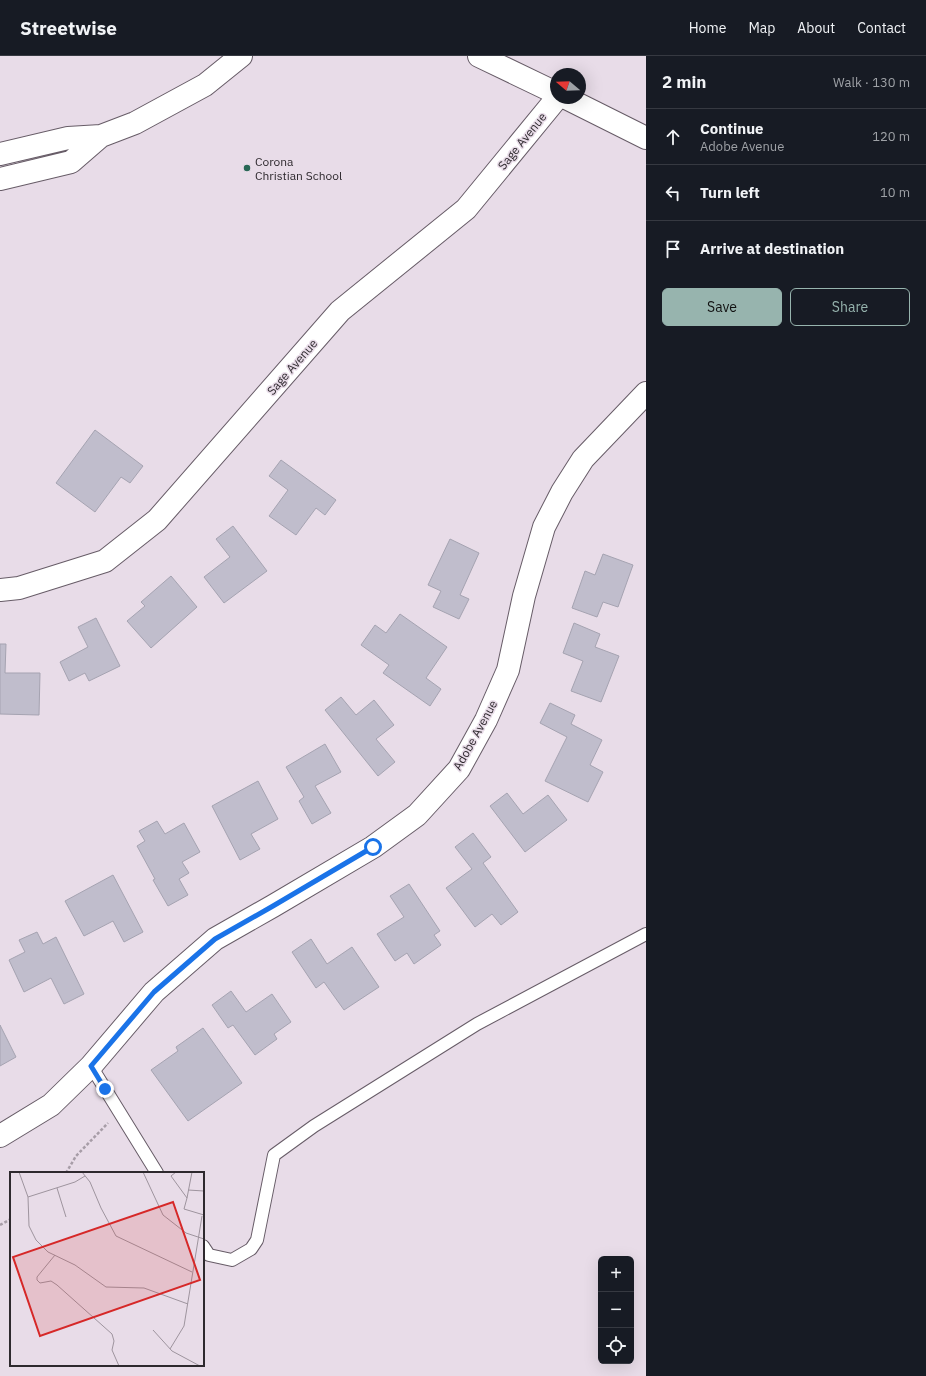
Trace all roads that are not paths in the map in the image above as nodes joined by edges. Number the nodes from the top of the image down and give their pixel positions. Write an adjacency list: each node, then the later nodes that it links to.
1 (241, 56): 6 (street)
2 (479, 56): 3 (street)
3 (550, 90)
4 (552, 104): 11 (street, Sage Avenue)
5 (578, 104): 7 (street)
6 (101, 136): 8 (street); 9 (street)
7 (646, 138)
8 (0, 154)
9 (0, 179)
10 (646, 393): 13 (street, Adobe Avenue)
11 (0, 590)
12 (646, 934): 16 (lane)
13 (91, 1066): 14 (street, Adobe Avenue); 15 (lane)
14 (0, 1136)
15 (156, 1172)
16 (204, 1248)

